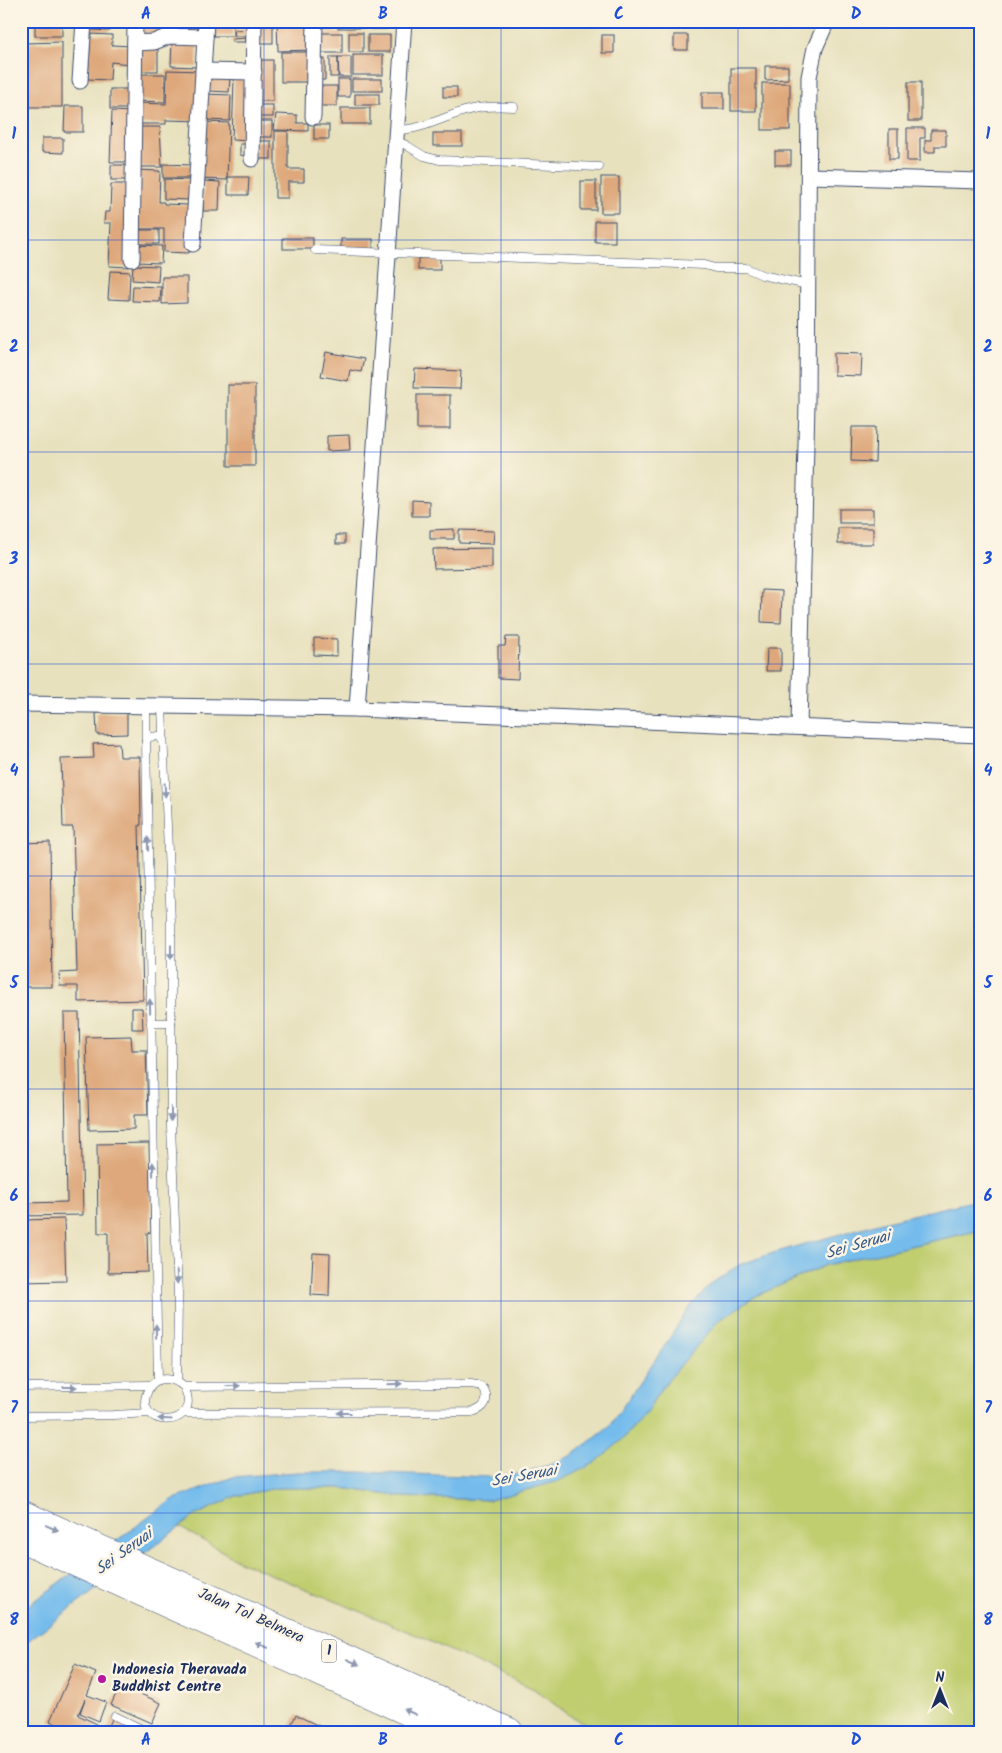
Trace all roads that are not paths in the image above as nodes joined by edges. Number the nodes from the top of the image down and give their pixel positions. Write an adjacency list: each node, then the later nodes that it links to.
1 (84, 21): 12 (street)
2 (135, 21): 9 (street)
3 (206, 21): 8 (street)
4 (254, 21): 11 (street)
5 (315, 21): 14 (street)
6 (404, 21): 15 (street)
7 (827, 21): 18 (street)
8 (205, 37): 9 (street); 10 (street)
9 (135, 43): 23 (street)
10 (203, 71): 11 (street); 20 (street)
11 (254, 72): 16 (street)
12 (80, 81)
13 (514, 107): 15 (lane)
14 (313, 117)
15 (397, 136): 17 (lane); 22 (street)
16 (252, 159)
17 (599, 167)
18 (809, 176): 19 (street); 24 (street)
19 (981, 181)
20 (193, 244)
21 (315, 250): 22 (lane)
22 (389, 252): 24 (lane); 28 (street)
23 (132, 259)
24 (808, 285): 29 (street)
25 (21, 704): 26 (street)
26 (146, 706): 27 (street); 31 (lane)
27 (162, 707): 28 (street); 32 (lane)
28 (356, 710): 29 (street)
29 (799, 726): 30 (street)
30 (981, 735)
31 (146, 741): 32 (lane); 33 (lane, one-way to 31)
32 (163, 741): 34 (lane, one-way to 34)
33 (150, 1023): 34 (lane); 35 (lane, one-way to 33)
34 (171, 1023): 36 (lane, one-way to 36)
35 (158, 1380): 36 (lane); 37 (lane)
36 (177, 1380): 38 (lane)
37 (150, 1385): 39 (lane, one-way to 37); 40 (lane)
38 (184, 1387): 41 (lane); 41 (lane, one-way to 41)
39 (21, 1388)
40 (150, 1412): 41 (lane, one-way to 40); 42 (lane)
41 (183, 1413)
42 (21, 1416)
43 (21, 1514): 45 (highway, Jalan Tol Belmera / 1, one-way to 45)
44 (21, 1538): 45 (highway, Jalan Tol Belmera / 1)
45 (74, 1549): 46 (highway, Jalan Tol Belmera / 1)
46 (141, 1578): 49 (highway, Jalan Tol Belmera / 1, one-way to 46); 50 (highway, Jalan Tol Belmera / 1, one-way to 50)
47 (115, 1716): 48 (lane)
48 (148, 1732)
49 (454, 1732)
50 (509, 1732)

